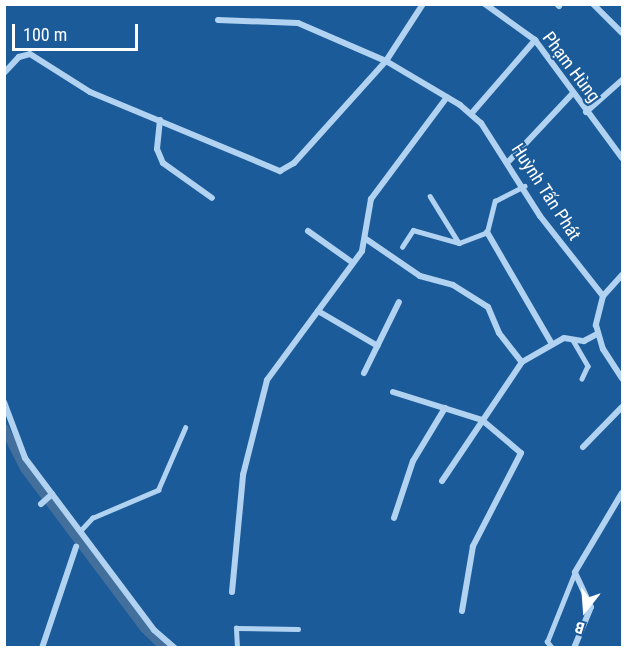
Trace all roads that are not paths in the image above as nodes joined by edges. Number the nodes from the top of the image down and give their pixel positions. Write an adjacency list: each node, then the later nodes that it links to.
1 (423, 4): 7 (street)
2 (485, 4): 6 (street, Phạm Hùng)
3 (593, 4): 5 (street)
4 (218, 20): 7 (street, Huỳnh Tấn Phát)
5 (622, 33)
6 (535, 40): 10 (street, Phạm Hùng); 13 (street)
7 (386, 61): 11 (street, Huỳnh Tấn Phát); 14 (street)
8 (4, 73): 14 (street)
9 (622, 80): 12 (street)
10 (573, 93): 12 (street, Phạm Hùng); 16 (street)
11 (447, 97): 13 (street, Huỳnh Tấn Phát); 22 (street)
12 (586, 112): 15 (street, Phạm Hùng)
13 (471, 114): 16 (street, Huỳnh Tấn Phát)
14 (160, 120): 19 (street)
15 (622, 158)
16 (509, 161): 17 (street, Huỳnh Tấn Phát)
17 (524, 186): 21 (lane); 27 (street, Huỳnh Tấn Phát)
18 (430, 196): 23 (lane)
19 (212, 198)
20 (308, 231): 25 (street)
21 (487, 232): 23 (lane); 32 (street)
22 (366, 239): 25 (street); 34 (street)
23 (459, 243): 24 (lane)
24 (402, 247)
25 (353, 263): 29 (street)
26 (622, 275): 27 (street)
27 (603, 296): 30 (street)
28 (399, 302): 33 (street)
29 (318, 310): 33 (street); 53 (street)
30 (597, 334): 31 (street); 36 (street)
31 (573, 340): 32 (street); 37 (lane)
32 (552, 344): 34 (street)
33 (378, 345): 35 (street)
34 (522, 362): 42 (street)
35 (363, 373)
36 (621, 374)
37 (582, 379)
38 (393, 392): 41 (street)
39 (4, 402): 47 (street)
40 (622, 407): 44 (street)
41 (445, 408): 42 (street); 49 (street)
42 (482, 420): 45 (street); 54 (street)
43 (185, 428): 50 (lane)
44 (583, 447)
45 (442, 481)
46 (622, 493): 52 (street)
47 (52, 494): 48 (street); 50 (street)
48 (41, 504)
49 (394, 518)
50 (80, 531): 57 (street)
51 (76, 547): 56 (street)
52 (576, 572): 59 (lane); 60 (street)
53 (232, 592)
54 (462, 611)
55 (298, 629): 58 (lane)
56 (42, 648)
57 (175, 648)
58 (237, 648)
59 (552, 648)
60 (574, 648)

